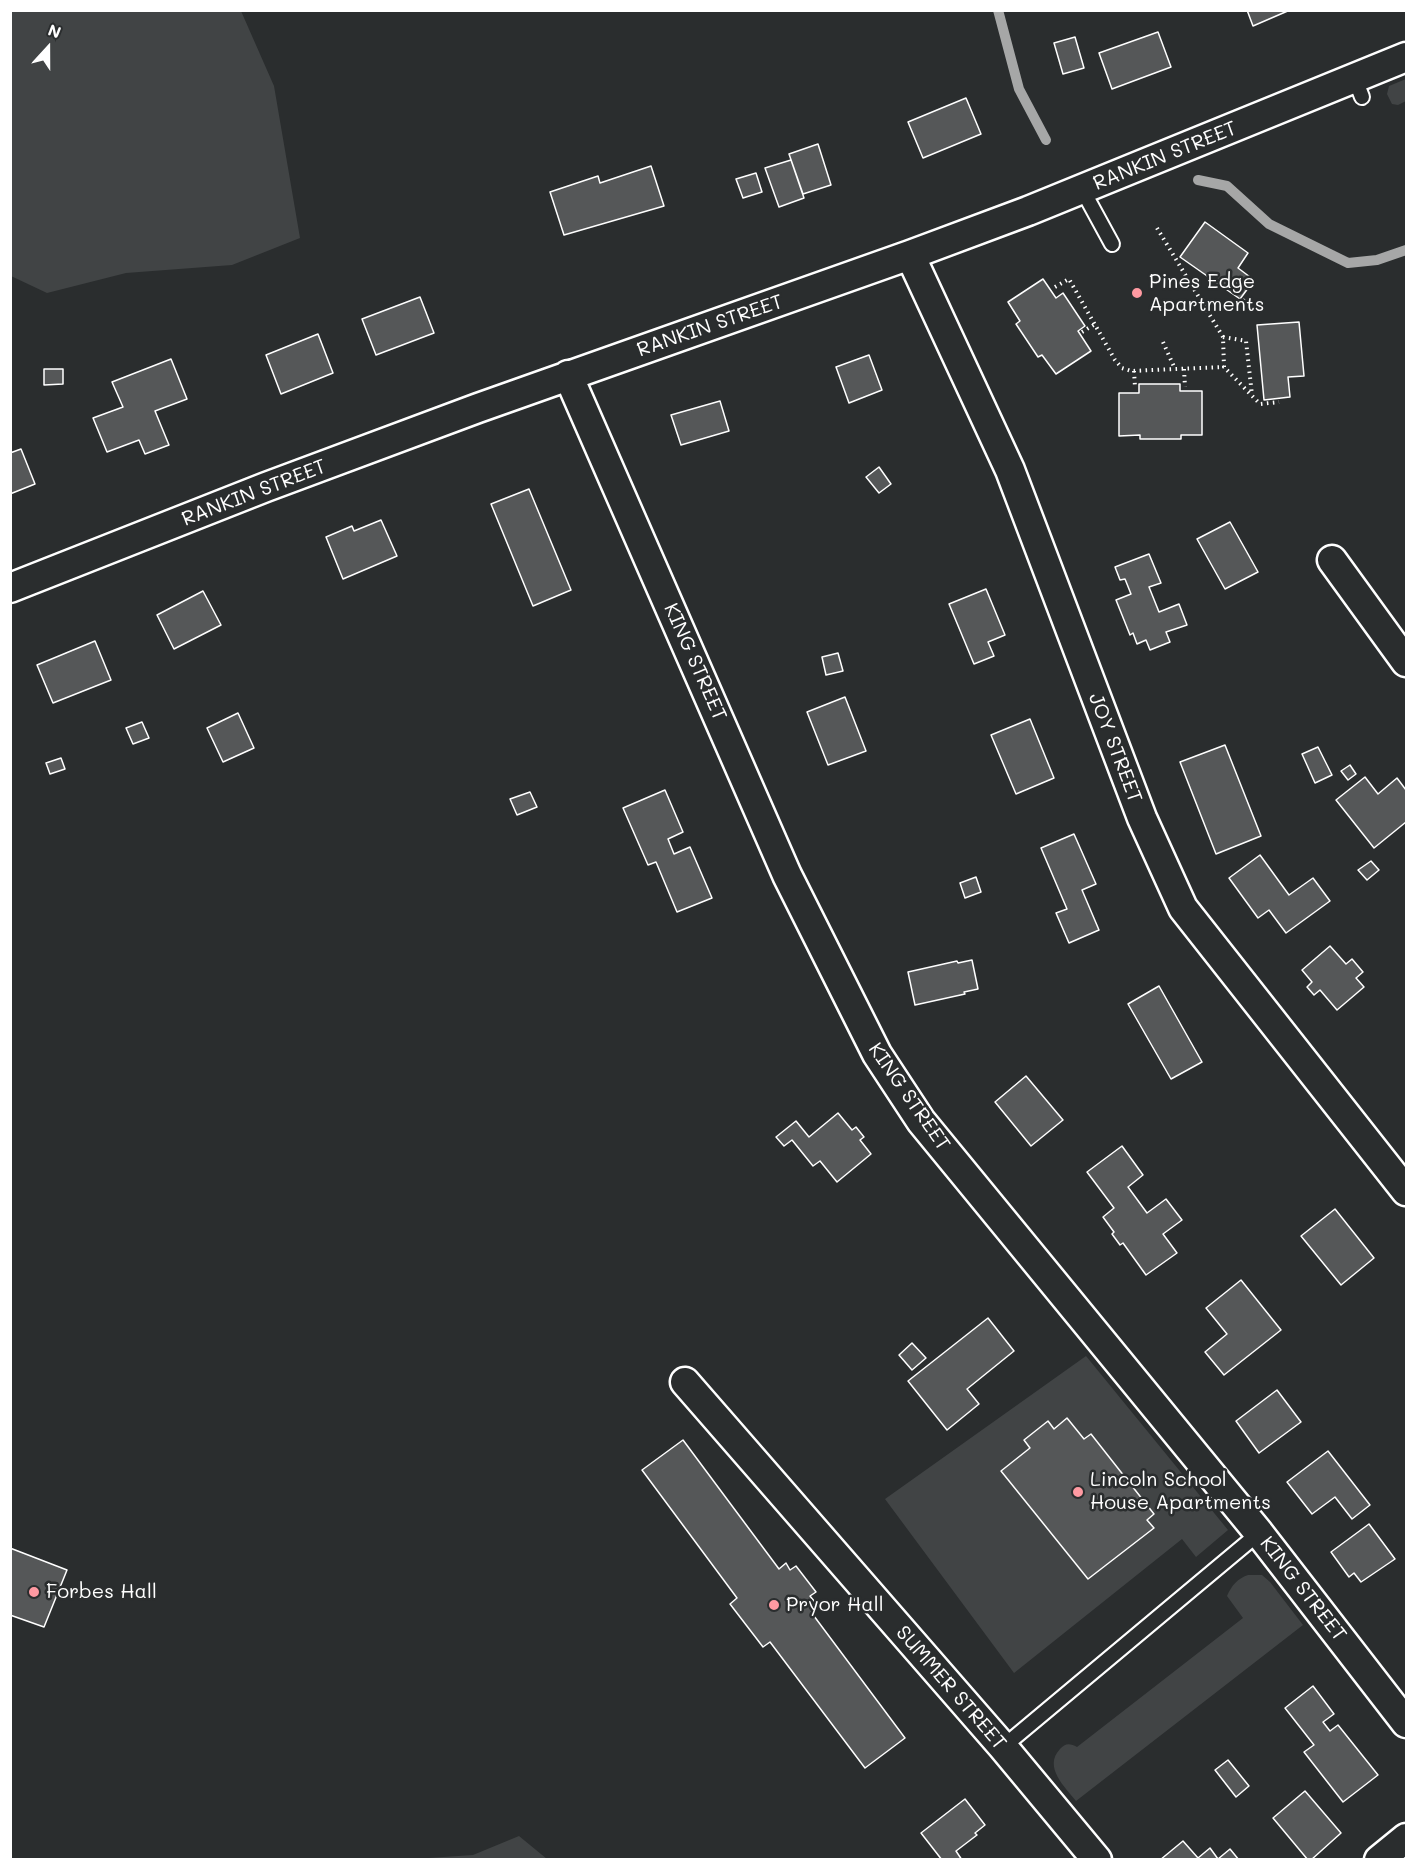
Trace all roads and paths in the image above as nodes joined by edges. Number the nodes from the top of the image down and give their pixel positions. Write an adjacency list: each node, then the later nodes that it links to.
1 (1407, 57): 2 (street, RANKIN STREET)
2 (1082, 189): 4 (lane); 5 (street, RANKIN STREET)
3 (1157, 228): 8 (path)
4 (1112, 244)
5 (910, 255): 17 (street, RANKIN STREET); 25 (street, JOY STREET)
6 (1055, 287): 9 (path)
7 (1246, 299): 8 (path)
8 (1204, 307): 11 (path)
9 (1095, 324): 10 (path); 16 (path)
10 (1082, 332)
11 (1223, 337): 13 (path); 20 (path)
12 (1163, 342): 14 (path)
13 (1224, 367): 15 (path); 20 (path)
14 (1176, 369): 15 (path); 16 (path)
15 (1184, 369): 19 (path)
16 (1134, 370): 18 (path)
17 (568, 375): 23 (street, RANKIN STREET); 27 (street, KING STREET)
18 (1135, 387)
19 (1185, 387)
20 (1252, 396): 21 (path)
21 (1279, 402)
22 (1332, 560): 24 (street)
23 (10, 588)
24 (1407, 662)
25 (1407, 1191)
26 (685, 1382): 29 (street, SUMMER STREET)
27 (1259, 1533): 28 (street, KING STREET); 29 (lane)
28 (1407, 1723)
29 (1003, 1747): 31 (street, SUMMER STREET)
30 (1407, 1838): 32 (street)
31 (1097, 1860)
32 (1378, 1860)

